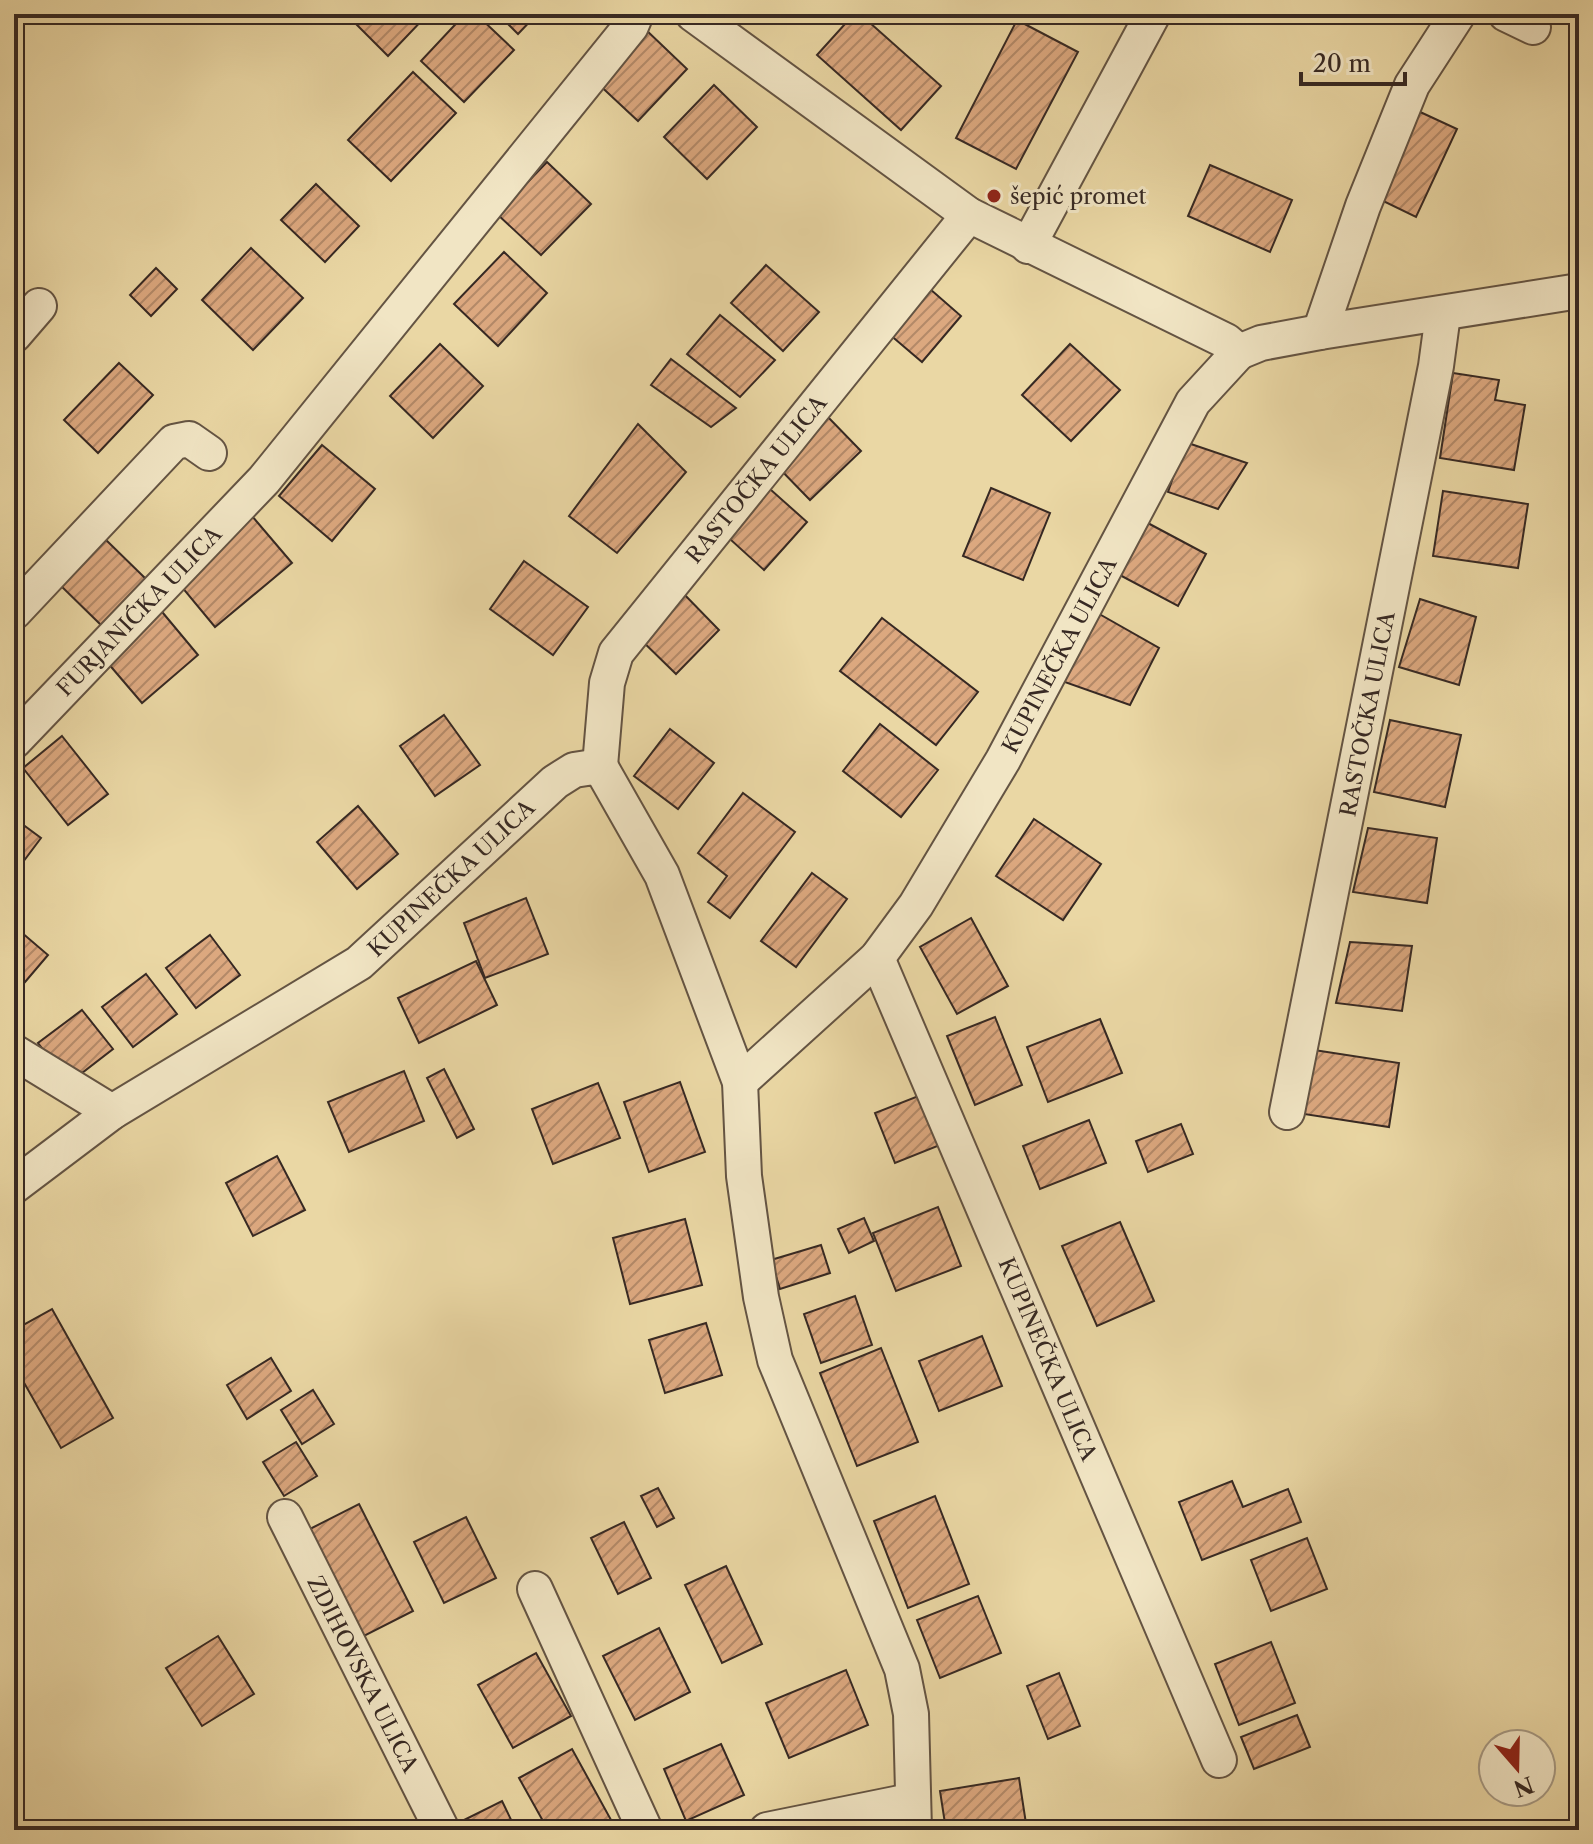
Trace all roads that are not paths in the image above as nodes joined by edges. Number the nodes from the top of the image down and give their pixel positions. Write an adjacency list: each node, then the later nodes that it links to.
1 (636, 14): 15 (street, FURJANIĆKA ULICA)
2 (693, 14): 5 (street)
3 (1153, 14): 6 (street)
4 (1458, 14): 10 (street)
5 (969, 215): 6 (street); 16 (street, RASTOČKA ULICA)
6 (1028, 246): 12 (street)
7 (1579, 291): 9 (street)
8 (39, 306): 11 (street)
9 (1443, 314): 10 (street); 21 (street, RASTOČKA ULICA)
10 (1320, 332): 12 (street)
11 (14, 335)
12 (1239, 352): 17 (street, KUPINEČKA ULICA)
13 (209, 453): 14 (street)
14 (14, 612)
15 (14, 741)
16 (600, 766): 19 (street); 20 (street, KUPINEČKA ULICA)
17 (877, 958): 19 (street, KUPINEČKA ULICA); 25 (street, KUPINEČKA ULICA)
18 (14, 1052): 20 (street)
19 (740, 1082): 26 (street)
20 (112, 1112): 22 (street, KUPINEČKA ULICA)
21 (1287, 1112)
22 (14, 1186)
23 (285, 1517): 27 (street, ZDIHOVSKA ULICA)
24 (535, 1589): 28 (street)
25 (1219, 1760)
26 (912, 1816): 29 (street)
27 (442, 1830)
28 (645, 1830)
29 (767, 1830)

